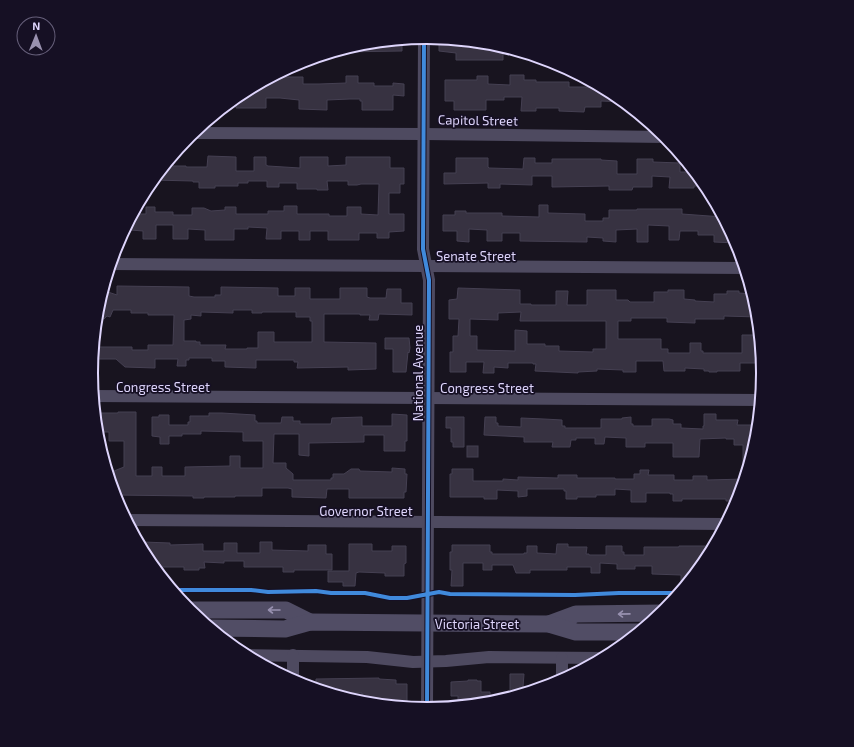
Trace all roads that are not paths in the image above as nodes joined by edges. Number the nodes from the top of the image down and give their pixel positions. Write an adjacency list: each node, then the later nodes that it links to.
1 (424, 44): 3 (street, National Avenue)
2 (202, 133): 3 (street, Capitol Street)
3 (424, 134): 4 (street, Capitol Street); 6 (street, National Avenue)
4 (656, 137)
5 (117, 264): 6 (street, Senate Street)
6 (426, 266): 7 (street, Senate Street); 9 (street, National Avenue)
7 (739, 268)
8 (98, 396): 9 (street, Congress Street)
9 (428, 398): 10 (street, Congress Street); 12 (street, National Avenue)
10 (756, 400)
11 (132, 520): 12 (street, Governor Street)
12 (429, 522): 13 (street, Governor Street); 17 (street, National Avenue)
13 (720, 524)
14 (198, 610): 16 (main road, Victoria Street, one-way to 14)
15 (652, 613): 18 (main road, Victoria Street, one-way to 18)
16 (310, 622): 17 (main road, Victoria Street); 19 (main road, Victoria Street)
17 (427, 623): 18 (main road, Victoria Street); 25 (street, National Avenue)
18 (549, 624): 20 (main road, Victoria Street)
19 (218, 628)
20 (631, 632)
21 (256, 655): 22 (street)
22 (293, 655): 25 (street); 26 (street)
23 (562, 658): 24 (street); 25 (street); 27 (street)
24 (594, 658)
25 (427, 661): 28 (street, National Avenue)
26 (293, 674)
27 (562, 674)
28 (427, 703)

